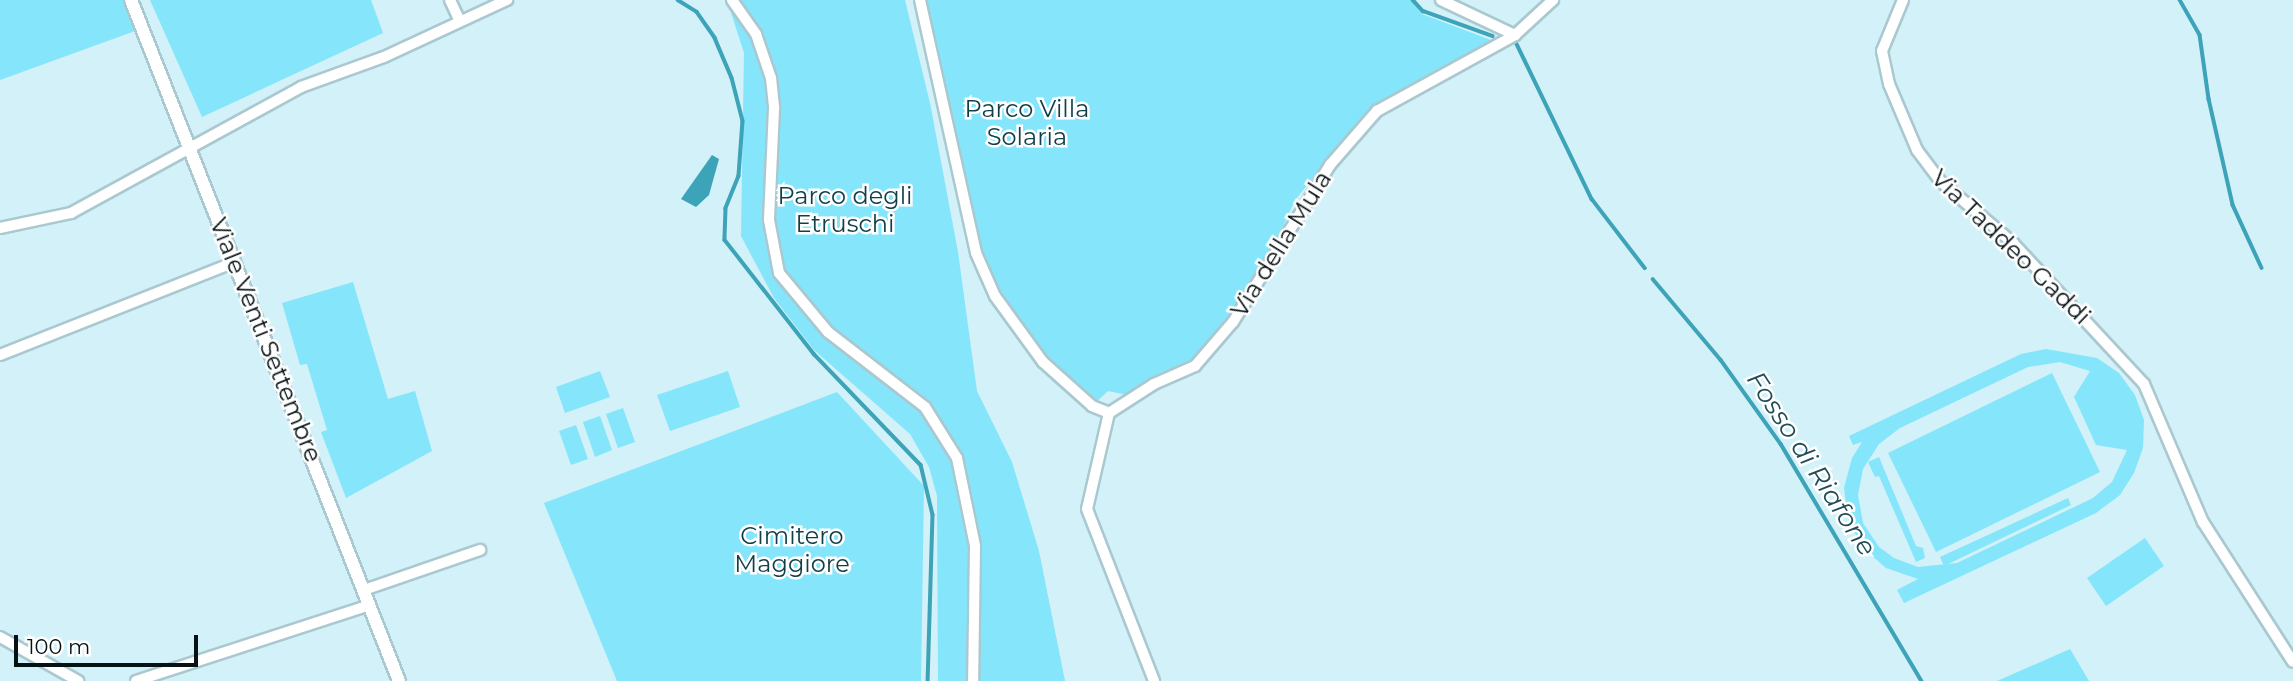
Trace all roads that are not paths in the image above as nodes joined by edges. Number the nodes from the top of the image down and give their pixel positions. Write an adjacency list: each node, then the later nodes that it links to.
1 (131, 0): 11 (street, Viale Venti Settembre)
2 (450, 0): 9 (street)
3 (507, 0): 9 (street)
4 (732, 0): 24 (street)
5 (920, 0): 15 (street)
6 (1441, 0): 10 (street)
7 (1553, 0): 10 (street, Via della Mula)
8 (1903, 0): 20 (street, Via Taddeo Gaddi)
9 (460, 21): 11 (street)
10 (1515, 35): 15 (street, Via della Mula)
11 (191, 148): 12 (street); 13 (street, Viale Venti Settembre)
12 (0, 228)
13 (235, 262): 14 (street); 17 (street, Viale Venti Settembre)
14 (0, 355)
15 (1109, 413): 25 (street)
16 (480, 550): 17 (street)
17 (364, 590): 18 (street, Viale Venti Settembre)
18 (370, 606): 22 (street); 23 (street, Viale Venti Settembre)
19 (0, 637): 21 (street)
20 (2293, 662)
21 (78, 681)
22 (136, 681)
23 (399, 681)
24 (973, 681)
25 (1154, 681)

